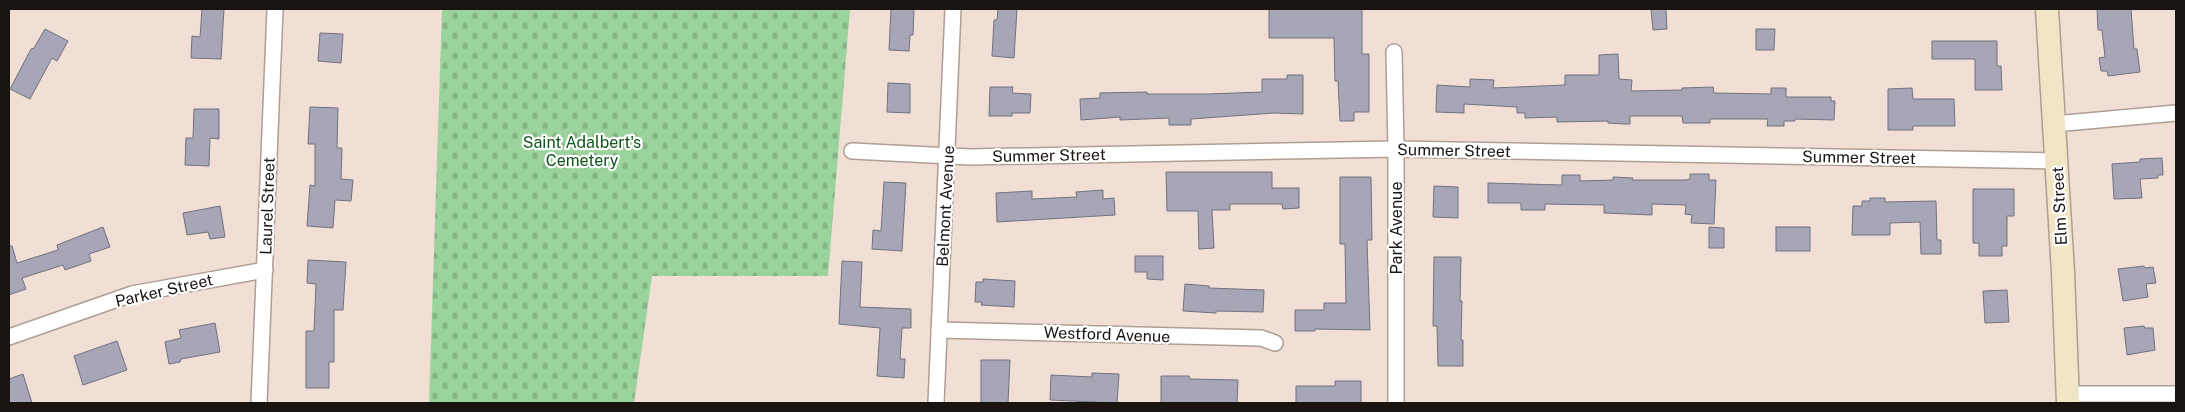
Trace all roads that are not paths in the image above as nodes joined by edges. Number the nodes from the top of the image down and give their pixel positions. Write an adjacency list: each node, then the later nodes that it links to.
1 (275, 9): 11 (street, Laurel Street)
2 (953, 9): 9 (street, Belmont Avenue)
3 (2047, 9): 6 (main road, Elm Street)
4 (1394, 52): 7 (street, Park Avenue)
5 (2176, 113): 6 (street)
6 (2054, 124): 10 (main road, Elm Street)
7 (1396, 149): 9 (street, Summer Street); 10 (street, Summer Street); 19 (street, Park Avenue)
8 (852, 151): 9 (street, Summer Street)
9 (947, 156): 12 (street, Belmont Avenue)
10 (2057, 161): 16 (main road, Elm Street)
11 (265, 270): 13 (street, Parker Street); 17 (street, Laurel Street)
12 (939, 330): 14 (street, Westford Avenue); 18 (street, Belmont Avenue)
13 (9, 337)
14 (1275, 343)
15 (2176, 394): 16 (street)
16 (2067, 399)
17 (259, 403)
18 (936, 403)
19 (1396, 403)

